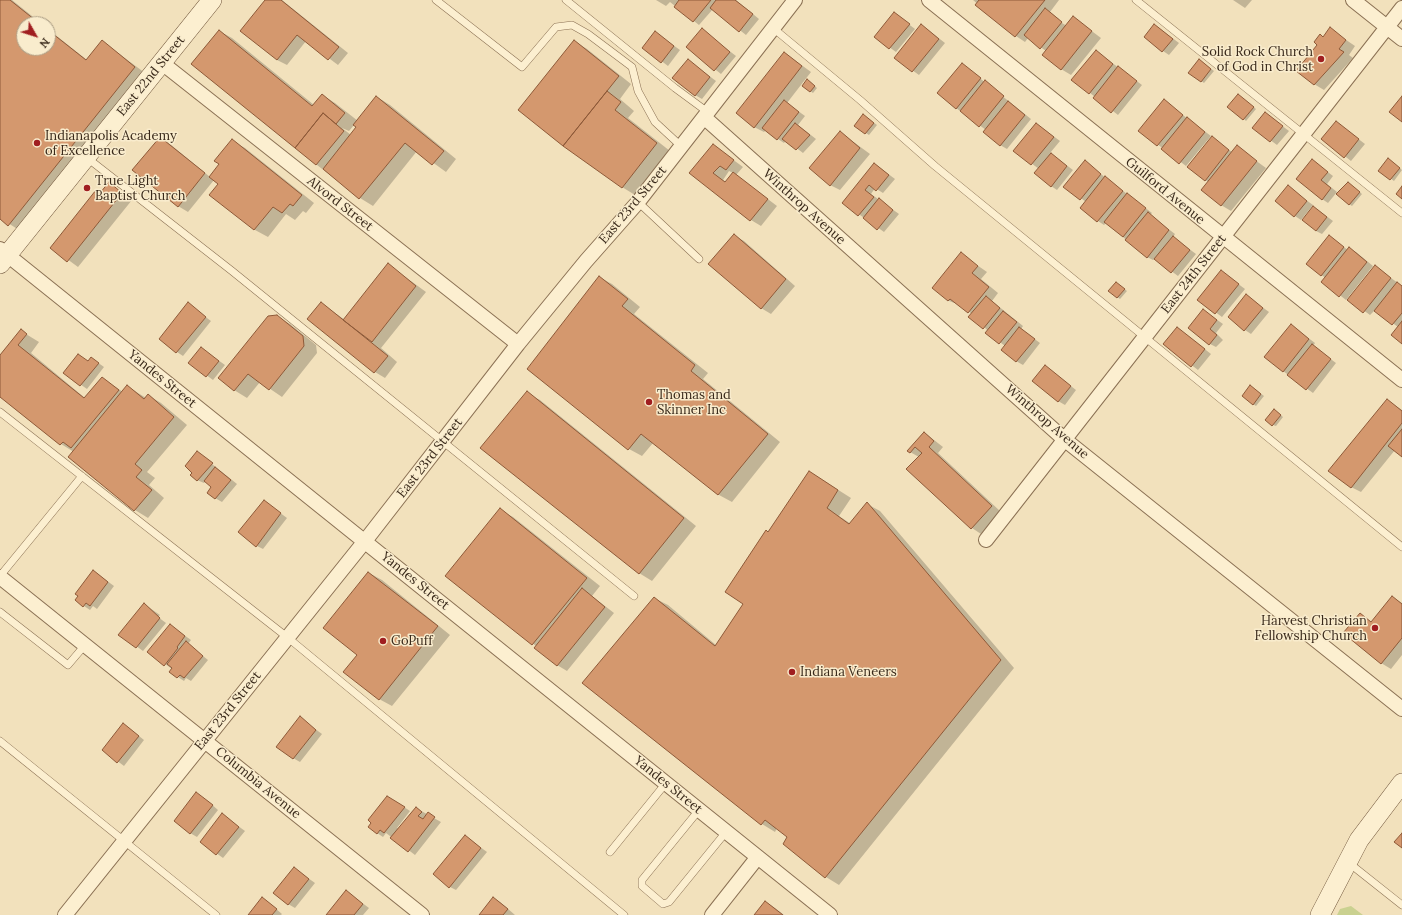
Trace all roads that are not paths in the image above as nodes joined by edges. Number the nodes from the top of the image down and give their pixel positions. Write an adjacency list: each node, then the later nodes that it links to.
1 (212, 0): 12 (main road, East 22nd Street)
2 (436, 0): 15 (lane)
3 (566, 0): 13 (lane)
4 (929, 0): 19 (street, Guilford Avenue)
5 (1136, 0): 14 (lane)
6 (1353, 0): 9 (street)
7 (789, 2): 10 (street, East 23rd Street)
8 (1402, 8): 9 (street, East 24th Street)
9 (1387, 27): 11 (street); 14 (street, East 24th Street)
10 (773, 28): 13 (street, East 23rd Street); 22 (lane)
11 (1402, 39)
12 (162, 63): 16 (main road, East 22nd Street); 23 (street, Alvord Street)
13 (707, 116): 15 (street, East 23rd Street); 26 (street, Winthrop Avenue)
14 (1303, 134): 18 (lane); 19 (street, East 24th Street)
15 (682, 147): 17 (street, East 23rd Street)
16 (86, 156): 20 (main road, East 22nd Street); 27 (lane)
17 (638, 202): 21 (lane); 23 (street, East 23rd Street)
18 (1402, 213)
19 (1222, 237): 22 (street, East 24th Street); 24 (street, Guilford Avenue)
20 (2, 256): 30 (street, Yandes Street)
21 (699, 259)
22 (1144, 337): 26 (street, East 24th Street); 31 (lane)
23 (518, 344): 27 (street, East 23rd Street)
24 (1402, 380)
25 (0, 412): 28 (lane)
26 (1064, 438): 29 (street, East 24th Street); 37 (street, Winthrop Avenue)
27 (443, 441): 30 (street, East 23rd Street); 33 (lane)
28 (82, 476): 32 (lane); 35 (lane)
29 (986, 540)
30 (365, 541): 35 (street, East 23rd Street); 40 (street, Yandes Street)
31 (1402, 547)
32 (0, 576): 36 (street, Columbia Avenue)
33 (634, 596)
34 (0, 612): 36 (lane)
35 (288, 637): 38 (street, East 23rd Street); 52 (lane)
36 (85, 645): 38 (street, Columbia Avenue)
37 (1402, 709)
38 (205, 741): 44 (street, East 23rd Street); 51 (street, Columbia Avenue)
39 (0, 742): 44 (lane)
40 (666, 783): 42 (street, Yandes Street); 45 (lane)
41 (1402, 783): 47 (main road)
42 (699, 810): 43 (street, Yandes Street); 43 (lane)
43 (726, 832): 46 (street, Yandes Street)
44 (125, 841): 49 (street, East 23rd Street); 50 (lane)
45 (610, 852)
46 (757, 858): 53 (street); 54 (street, Yandes Street)
47 (1347, 862): 48 (lane); 55 (main road)
48 (1402, 905)
49 (65, 915)
50 (216, 915)
51 (422, 915)
52 (624, 915)
53 (712, 915)
54 (830, 915)
55 (1320, 915)

